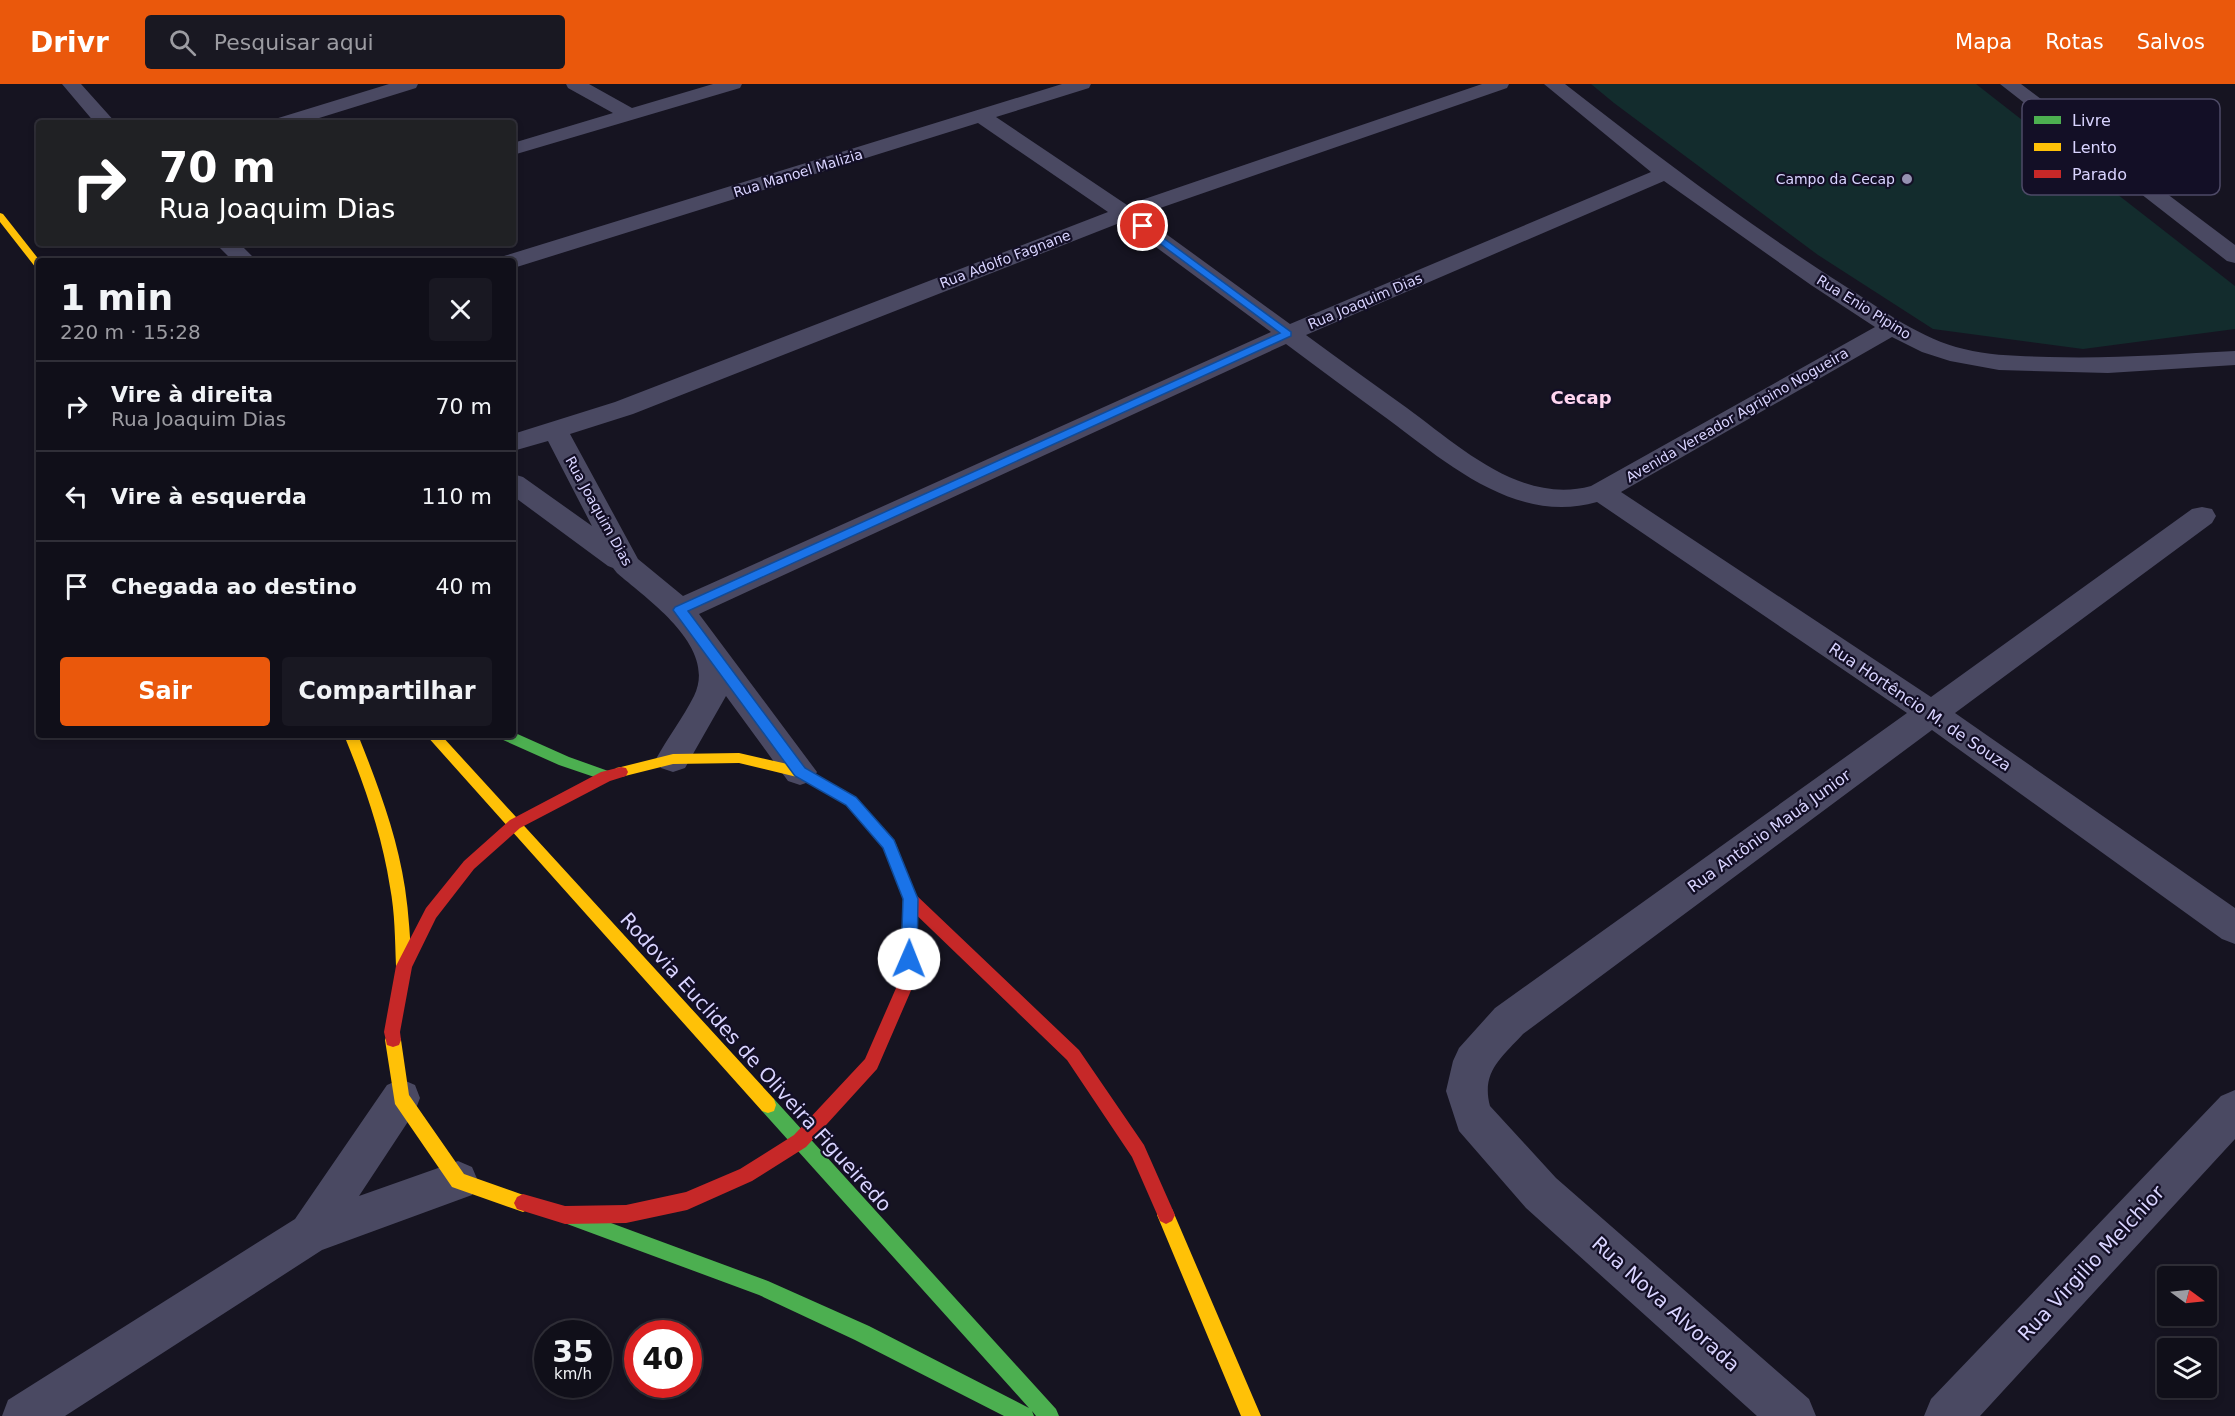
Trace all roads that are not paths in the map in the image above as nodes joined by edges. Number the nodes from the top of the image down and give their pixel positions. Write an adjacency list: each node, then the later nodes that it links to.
1 (71, 84): 12 (street)
2 (409, 84): 13 (street)
3 (575, 84): 10 (street)
4 (733, 84): 10 (street)
5 (1082, 84): 11 (street, Rua Manoel Malizia)
6 (1500, 84): 17 (street, Rua Adolfo Fagnane)
7 (1553, 84): 15 (street, Rua Enio Pipino)
8 (2008, 84): 9 (street)
9 (2028, 99)
10 (629, 114): 14 (street)
11 (983, 117): 17 (street); 22 (street, Rua Manoel Malizia)
12 (103, 120)
13 (292, 120)
14 (516, 148)
15 (1666, 173): 24 (street, Rua Enio Pipino); 25 (street, Rua Joaquim Dias)
16 (2154, 195): 20 (street)
17 (1124, 213): 25 (street); 27 (street, Rua Adolfo Fagnane)
18 (0, 216): 23 (main road)
19 (229, 246): 21 (street)
20 (2235, 256)
21 (243, 258)
22 (516, 260)
23 (36, 262)
24 (1893, 327): 26 (street, Rua Enio Pipino); 30 (street, Avenida Vereador Agripino Nogueira)
25 (1287, 334): 30 (street); 33 (street, Rua Joaquim Dias)
26 (2227, 361)
27 (555, 430): 28 (street, Rua Adolfo Fagnane); 32 (street, Rua Joaquim Dias)
28 (516, 442)
29 (516, 485): 32 (street)
30 (1591, 496): 35 (street, Rua Hortêncio M. de Souza)
31 (2202, 516): 35 (street, Rua Antônio Mauá Junior)
32 (627, 566): 33 (street, Rua Joaquim Dias)
33 (680, 610): 34 (street)
34 (708, 646): 39 (street); 40 (street)
35 (1931, 713): 44 (street, Rua Hortêncio M. de Souza); 50 (street, Rua Antônio Mauá Junior)
36 (352, 738): 45 (main road)
37 (436, 738): 42 (main road, Rodovia Euclides de Oliveira Figueiredo)
38 (513, 738): 41 (main road)
39 (673, 759): 40 (main road); 41 (main road)
40 (800, 772): 43 (main road)
41 (606, 776): 42 (main road)
42 (515, 824): 45 (main road); 48 (main road, Rodovia Euclides de Oliveira Figueiredo)
43 (910, 899): 48 (main road); 56 (main road)
44 (2235, 928)
45 (404, 966): 46 (main road)
46 (401, 1098): 49 (main road); 52 (lane)
47 (2235, 1110): 58 (street, Rua Virgilio Melchior)
48 (800, 1141): 51 (main road); 55 (main road, Rodovia Euclides de Oliveira Figueiredo)
49 (458, 1181): 51 (main road); 52 (lane)
50 (1541, 1193): 57 (street, Rua Nova Alvorada)
51 (565, 1215): 54 (main road)
52 (310, 1234): 53 (lane)
53 (24, 1416)
54 (1024, 1416)
55 (1048, 1416)
56 (1251, 1416)
57 (1792, 1416)
58 (1947, 1416)

